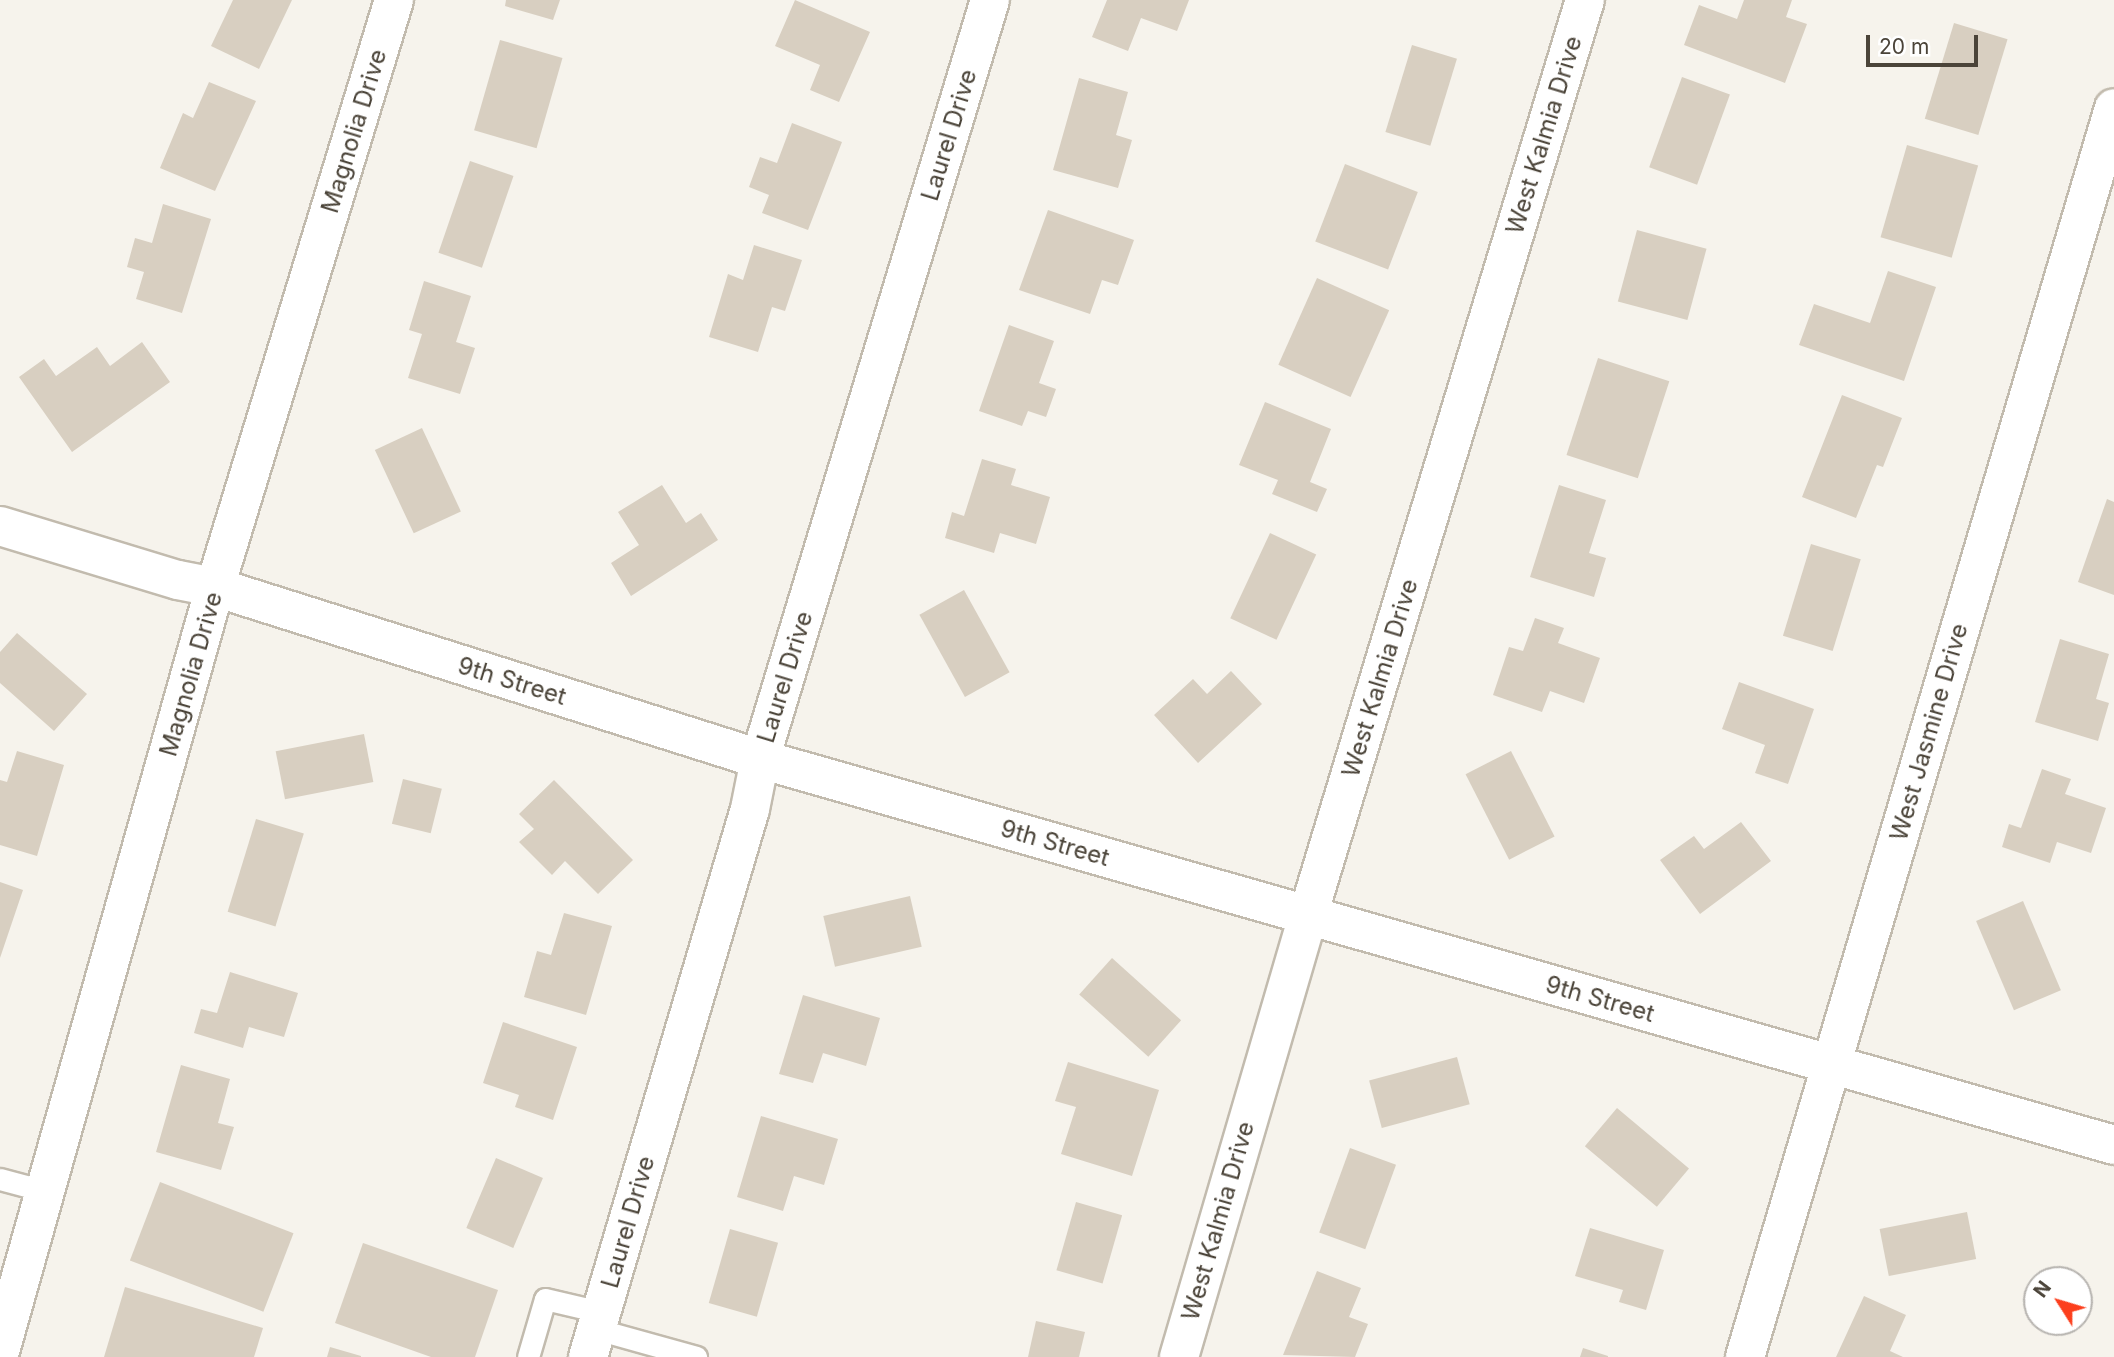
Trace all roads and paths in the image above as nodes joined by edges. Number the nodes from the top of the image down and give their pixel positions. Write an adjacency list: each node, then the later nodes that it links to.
1 (394, 0): 6 (street, Magnolia Drive)
2 (990, 0): 7 (street, Laurel Drive)
3 (1585, 0): 8 (street, West Kalmia Drive)
4 (2114, 108): 9 (street, West Jasmine Drive)
5 (0, 526): 6 (street, 9th Street)
6 (215, 587): 7 (street, 9th Street); 12 (street, Magnolia Drive)
7 (760, 759): 8 (street, 9th Street); 14 (street, Laurel Drive)
8 (1308, 915): 9 (street, 9th Street); 18 (street, West Kalmia Drive)
9 (1831, 1064): 10 (street, 9th Street); 19 (street, West Jasmine Drive)
10 (2114, 1145)
11 (0, 1179): 12 (lane)
12 (45, 1191): 13 (street, Magnolia Drive)
13 (10, 1280): 15 (street, Magnolia Drive)
14 (595, 1333): 16 (lane); 17 (lane)
15 (0, 1351)
16 (528, 1357)
17 (696, 1357)
18 (1179, 1357)
19 (1745, 1357)

